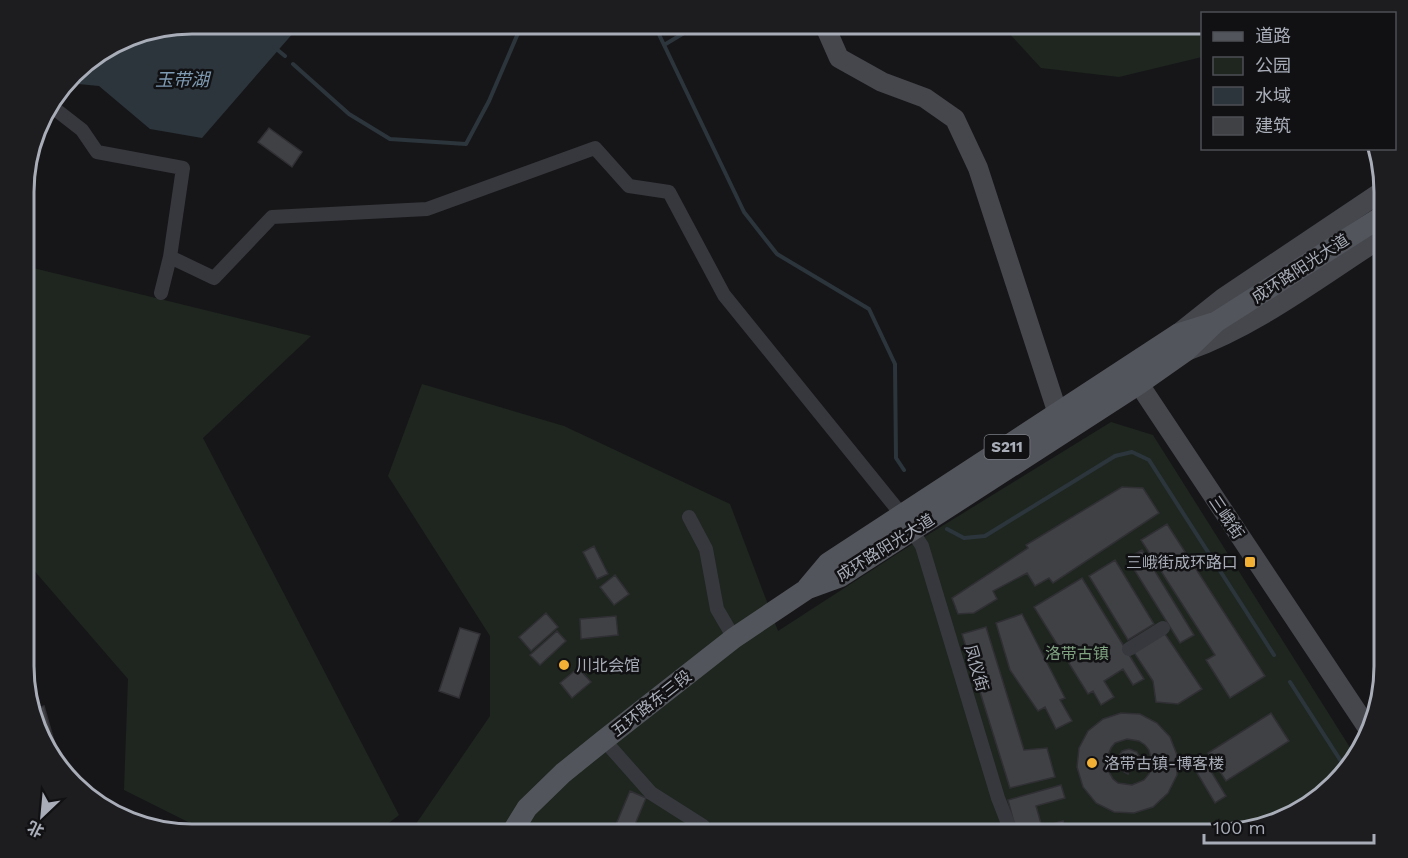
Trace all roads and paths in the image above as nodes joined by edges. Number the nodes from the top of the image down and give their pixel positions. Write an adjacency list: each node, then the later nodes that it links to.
1 (828, 34): 11 (street)
2 (57, 111): 6 (street)
3 (1373, 197): 8 (street)
4 (1373, 222): 8 (main road, 成环路阳光大道 / S211)
5 (1373, 243): 8 (street)
6 (170, 257): 7 (street); 13 (street, 凤仪街)
7 (161, 293)
8 (1182, 342): 9 (main road, 成环路阳光大道 / S211); 10 (main road, 成环路阳光大道 / S211)
9 (1127, 367): 10 (street, 三峨街); 11 (main road, 成环路阳光大道 / S211)
10 (1139, 384): 13 (main road, 成环路阳光大道 / S211); 18 (street, 三峨街)
11 (1058, 414): 13 (main road, 成环路阳光大道 / S211)
12 (689, 517): 16 (street)
13 (908, 523): 14 (main road, 成环路阳光大道 / S211); 20 (street, 凤仪街)
14 (807, 589): 16 (main road, 五环路东三段 / S211)
15 (1163, 628): 17 (street)
16 (734, 639): 19 (main road, 五环路东三段 / S211)
17 (1130, 649)
18 (1363, 721)
19 (604, 740): 21 (main road, 五环路东三段 / S211); 22 (street)
20 (1008, 823)
21 (517, 824)
22 (699, 824)

